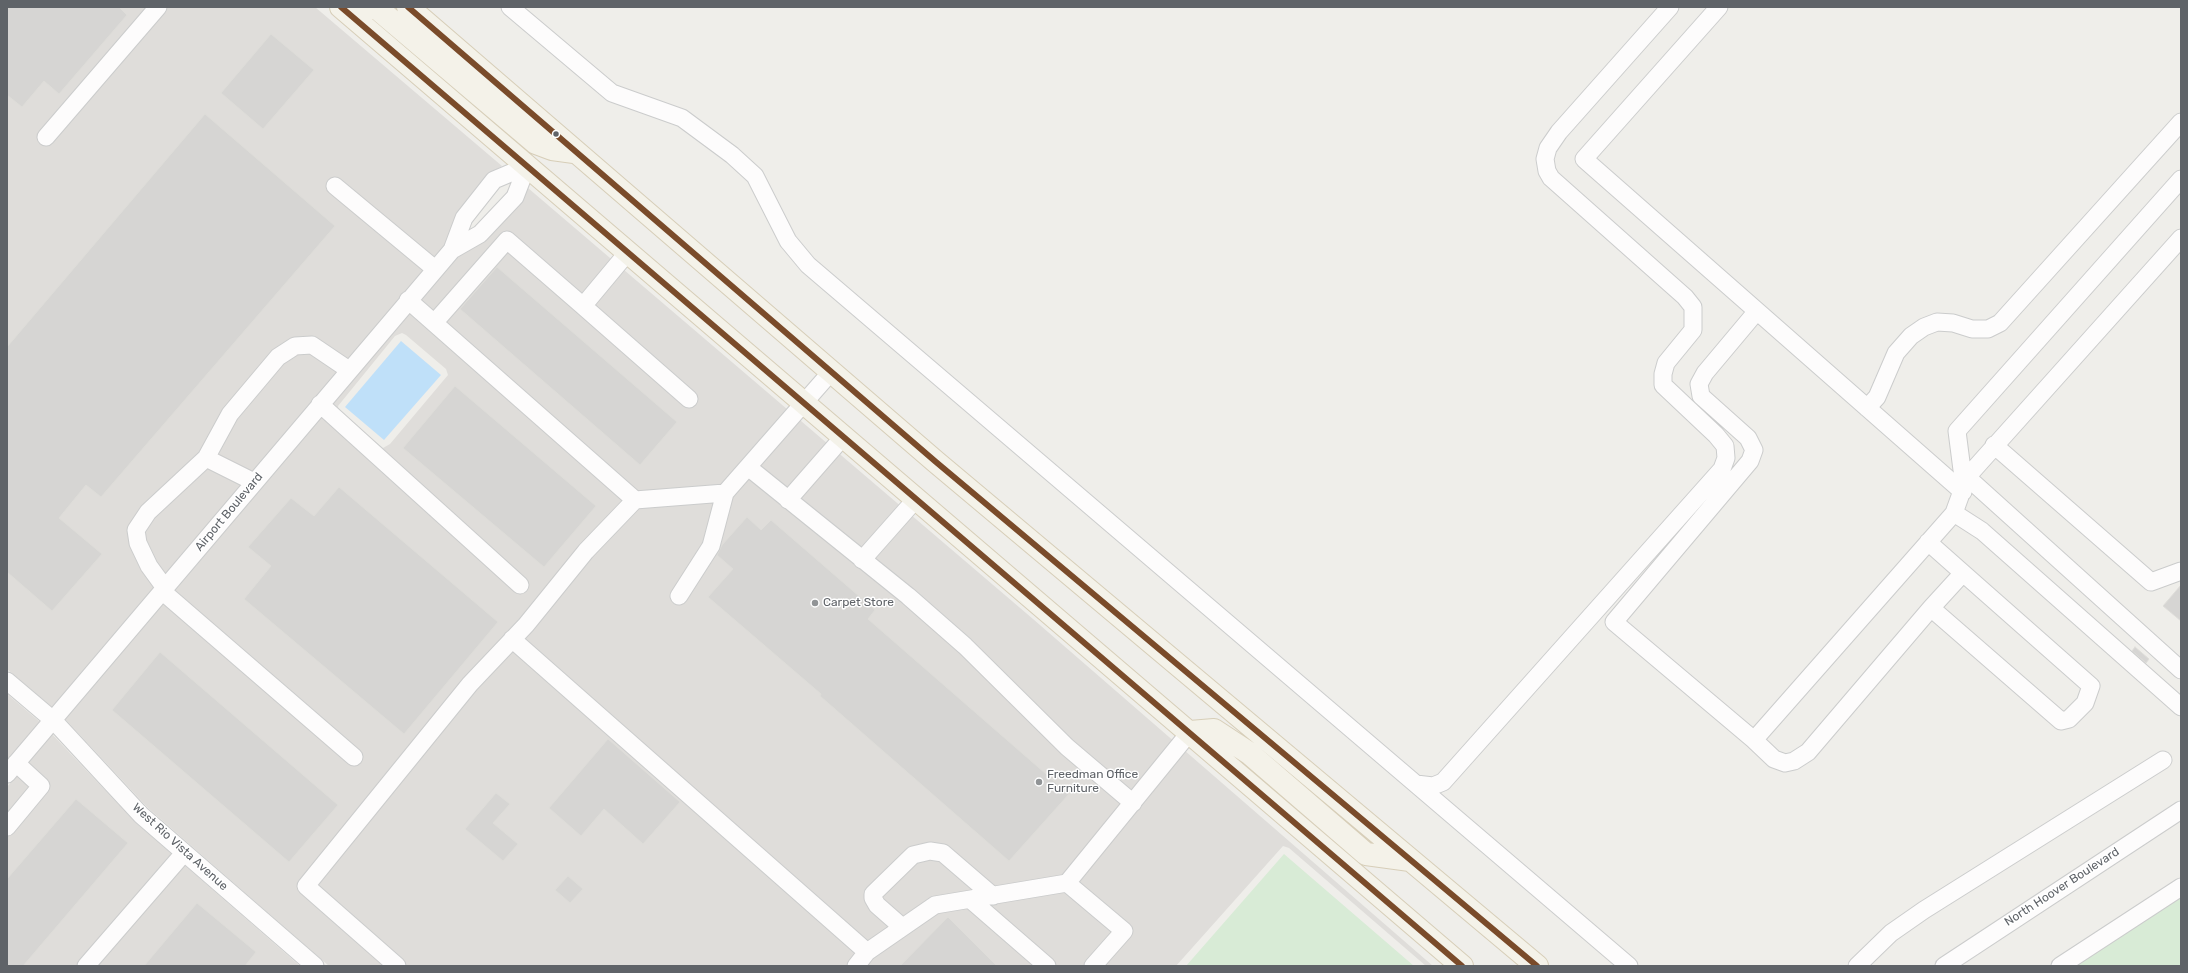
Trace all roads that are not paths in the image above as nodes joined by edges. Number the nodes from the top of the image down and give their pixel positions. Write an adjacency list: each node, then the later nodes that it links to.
1 (158, 7): 8 (street)
2 (408, 7): 9 (main road)
3 (510, 7): 57 (street)
4 (1670, 7): 57 (street)
5 (1719, 7): 19 (street)
6 (356, 9): 9 (main road); 10 (main road)
7 (2181, 122): 26 (street)
8 (46, 137)
9 (576, 152): 22 (main road)
10 (526, 166): 14 (street, Airport Boulevard); 14 (street, Airport Boulevard); 15 (main road)
11 (2181, 179): 32 (street)
12 (335, 186): 16 (street)
13 (2181, 238): 28 (street)
14 (452, 250): 16 (street, Airport Boulevard)
15 (628, 252): 18 (street); 24 (main road)
16 (435, 269): 17 (street, Airport Boulevard)
17 (408, 300): 20 (street); 21 (street, Airport Boulevard)
18 (583, 306): 20 (street); 23 (street)
19 (1757, 311): 26 (street); 53 (street)
20 (434, 323): 35 (street)
21 (349, 370): 25 (street, Airport Boulevard); 29 (street)
22 (831, 372): 24 (street); 62 (main road)
23 (689, 399)
24 (804, 403): 27 (main road); 30 (street)
25 (320, 404): 31 (street, Airport Boulevard); 42 (street)
26 (1867, 408): 32 (street)
27 (844, 436): 34 (main road); 36 (street)
28 (1994, 445): 32 (street); 40 (street)
29 (206, 458): 31 (street); 43 (street)
30 (748, 467): 33 (street); 36 (street)
31 (254, 482): 43 (street, Airport Boulevard)
32 (1965, 484): 37 (street); 47 (street)
33 (725, 493): 35 (street); 44 (street)
34 (916, 498): 39 (street); 52 (main road)
35 (635, 500): 46 (street)
36 (788, 500): 39 (street)
37 (1954, 513): 38 (street); 49 (street)
38 (1928, 542): 41 (street); 53 (street)
39 (862, 560): 58 (street)
40 (2181, 571)
41 (1963, 573): 45 (street); 45 (street)
42 (520, 585)
43 (163, 590): 51 (street, Airport Boulevard); 54 (street)
44 (679, 596)
45 (1931, 608): 53 (street)
46 (512, 639): 69 (street); 72 (street)
47 (2180, 668): 49 (street)
48 (7, 681): 51 (street, West Rio Vista Avenue)
49 (2160, 688): 50 (street)
50 (2181, 707)
51 (52, 720): 56 (street, Airport Boulevard); 61 (street, West Rio Vista Avenue)
52 (1190, 732): 58 (street); 62 (main road); 68 (main road)
53 (1754, 740)
54 (354, 757)
55 (2163, 760): 80 (street)
56 (12, 769): 60 (street)
57 (1416, 784): 79 (street)
58 (1133, 803): 63 (street)
59 (2181, 810): 81 (street, North Hoover Boulevard)
60 (7, 827)
61 (184, 853): 70 (street, West Rio Vista Avenue); 71 (street)
62 (1410, 860): 78 (main road)
63 (1067, 884): 65 (street); 75 (street)
64 (2181, 887): 82 (street)
65 (993, 896): 66 (street); 67 (street)
66 (971, 900): 67 (street); 74 (street)
67 (902, 927): 69 (street)
68 (1444, 951): 76 (main road); 77 (main road)
69 (867, 952): 73 (street)
70 (304, 963)
71 (86, 966)
72 (397, 966)
73 (856, 966)
74 (1048, 966)
75 (1093, 966)
76 (1462, 966)
77 (1479, 966)
78 (1538, 966)
79 (1629, 966)
80 (1857, 966)
81 (1944, 966)
82 (2060, 966)

